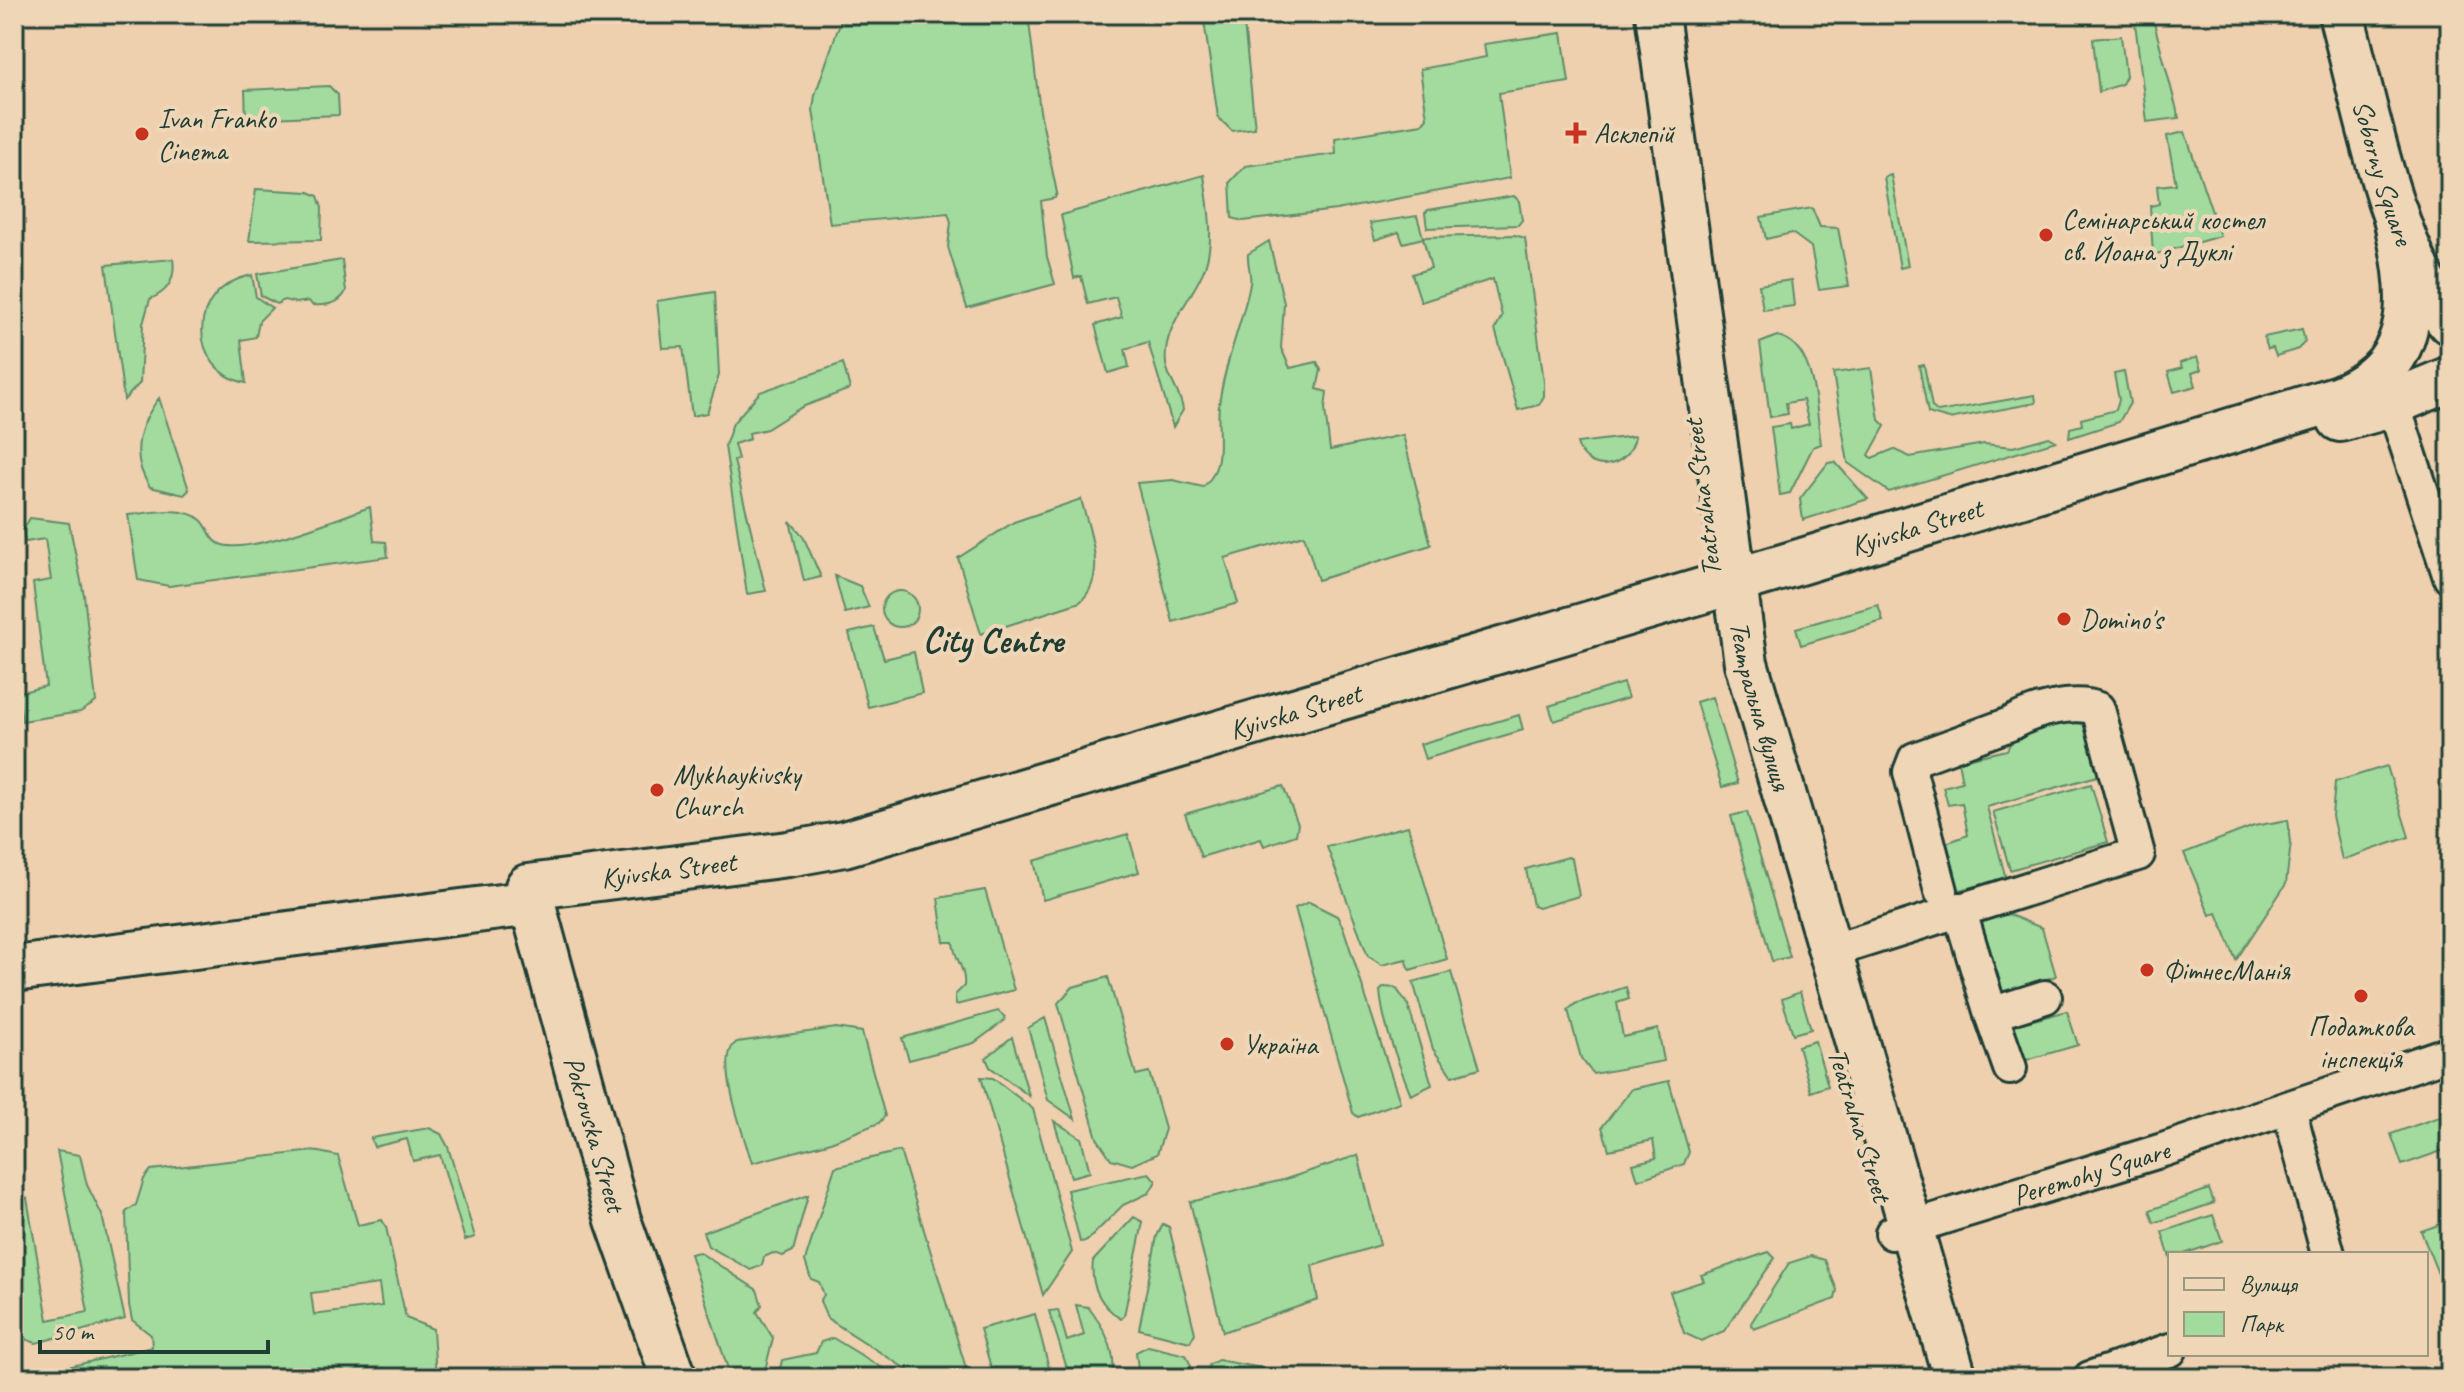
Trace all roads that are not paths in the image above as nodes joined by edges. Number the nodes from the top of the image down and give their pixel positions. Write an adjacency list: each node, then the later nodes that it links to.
1 (1637, 14): 9 (street, Teatralna Street)
2 (1657, 14): 9 (street, Театральна вулиця)
3 (2341, 14): 4 (main road, Soborny Square)
4 (2395, 213): 5 (main road, Soborny Square); 9 (main road, Kyivska Street)
5 (2450, 322)
6 (2450, 379): 7 (main road, Kyivska Street)
7 (2380, 408): 8 (street); 9 (main road, Kyivska Street)
8 (2450, 577)
9 (1724, 593): 10 (main road, Kyivska Street); 13 (street, Театральна вулиця); 21 (street, Teatralna Street)
10 (530, 895): 12 (main road, Kyivska Street); 14 (main road, Kyivska Street); 24 (main road, Pokrovska Street)
11 (1950, 900): 11 (street); 13 (street); 16 (street)
12 (14, 947)
13 (1828, 952): 21 (street, Театральна вулиця)
14 (14, 969)
15 (2045, 997): 16 (street)
16 (1991, 1014): 18 (street)
17 (2450, 1053): 20 (street, Peremohy Square)
18 (2010, 1068)
19 (2450, 1068): 20 (street, Peremohy Square)
20 (2291, 1116): 21 (street, Peremohy Square); 22 (street)
21 (1904, 1238): 25 (street, Театральна вулиця); 26 (street, Театральна вулиця)
22 (2327, 1252)
23 (2168, 1351): 27 (street)
24 (674, 1378)
25 (1934, 1378)
26 (1955, 1378)
27 (2090, 1378)

